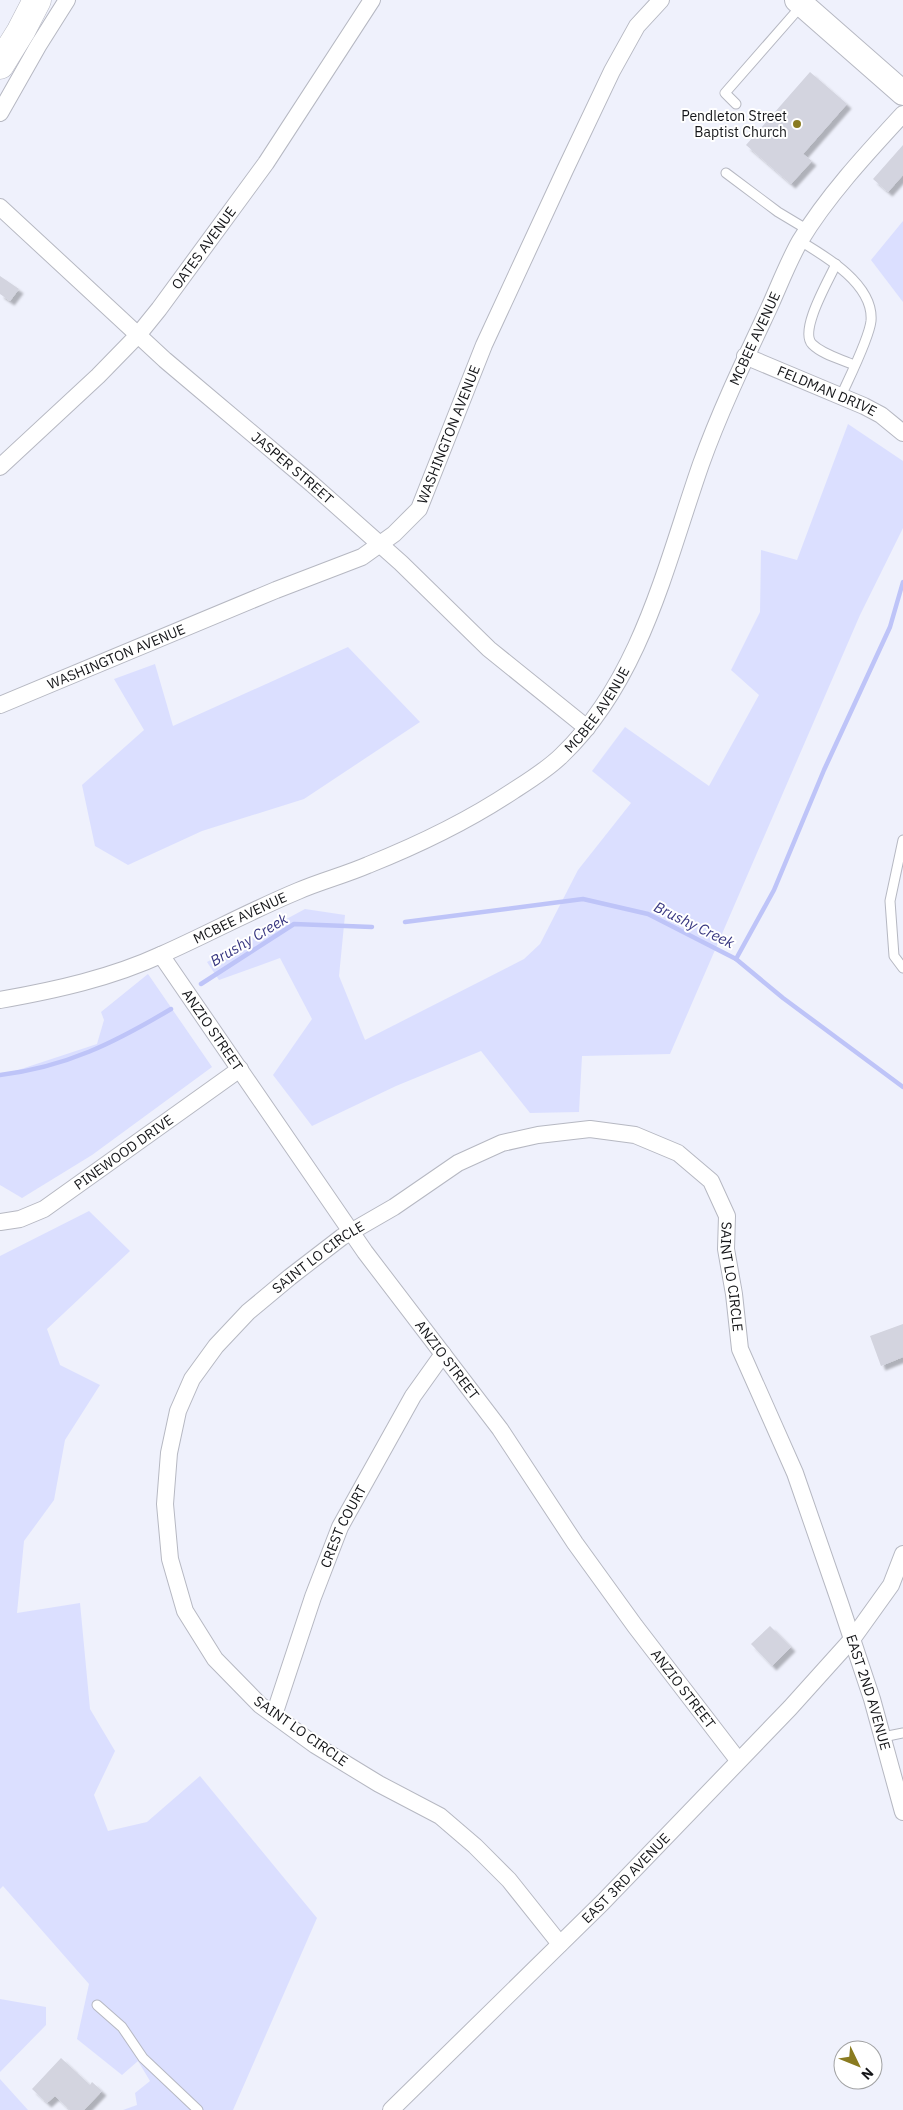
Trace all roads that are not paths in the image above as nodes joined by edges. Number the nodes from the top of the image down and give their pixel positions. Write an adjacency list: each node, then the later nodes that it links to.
1 (17, 0): 7 (highway)
2 (36, 0): 8 (highway)
3 (67, 0): 11 (street)
4 (372, 0): 17 (street, OATES AVENUE)
5 (661, 0): 23 (street, WASHINGTON AVENUE)
6 (802, 2): 9 (main road); 10 (lane)
7 (0, 41)
8 (0, 65)
9 (903, 94)
10 (736, 104)
11 (0, 114)
12 (903, 114): 15 (street, MCBEE AVENUE)
13 (726, 173): 15 (lane)
14 (0, 207): 17 (street, JASPER STREET)
15 (804, 236): 16 (lane); 18 (street, MCBEE AVENUE)
16 (836, 264): 19 (lane); 19 (lane)
17 (138, 335): 22 (street, OATES AVENUE); 23 (street, JASPER STREET)
18 (745, 356): 20 (street, FELDMAN DRIVE); 25 (street, MCBEE AVENUE)
19 (854, 365): 20 (lane)
20 (841, 396): 21 (street, FELDMAN DRIVE)
21 (903, 433)
22 (0, 466)
23 (380, 544): 24 (street, WASHINGTON AVENUE); 25 (street, JASPER STREET)
24 (0, 705)
25 (587, 728): 27 (street, MCBEE AVENUE)
26 (903, 840): 28 (lane)
27 (161, 955): 29 (street, MCBEE AVENUE); 30 (street, ANZIO STREET)
28 (903, 968)
29 (0, 1000)
30 (240, 1069): 31 (street, PINEWOOD DRIVE); 32 (street, ANZIO STREET)
31 (0, 1222)
32 (352, 1232): 33 (street, ANZIO STREET); 35 (street, SAINT LO CIRCLE); 36 (street, SAINT LO CIRCLE)
33 (443, 1354): 36 (street, CREST COURT); 39 (street, ANZIO STREET)
34 (903, 1554): 35 (street, EAST 2ND AVENUE)
35 (853, 1638): 38 (street, EAST 2ND AVENUE); 39 (street, EAST 3RD AVENUE)
36 (274, 1715): 41 (street, SAINT LO CIRCLE)
37 (903, 1733): 38 (lane)
38 (883, 1737): 40 (street, EAST 2ND AVENUE)
39 (738, 1760): 41 (street, EAST 3RD AVENUE)
40 (903, 1812)
41 (560, 1944): 44 (street, EAST 3RD AVENUE)
42 (97, 2005): 43 (lane)
43 (198, 2110)
44 (391, 2110)

